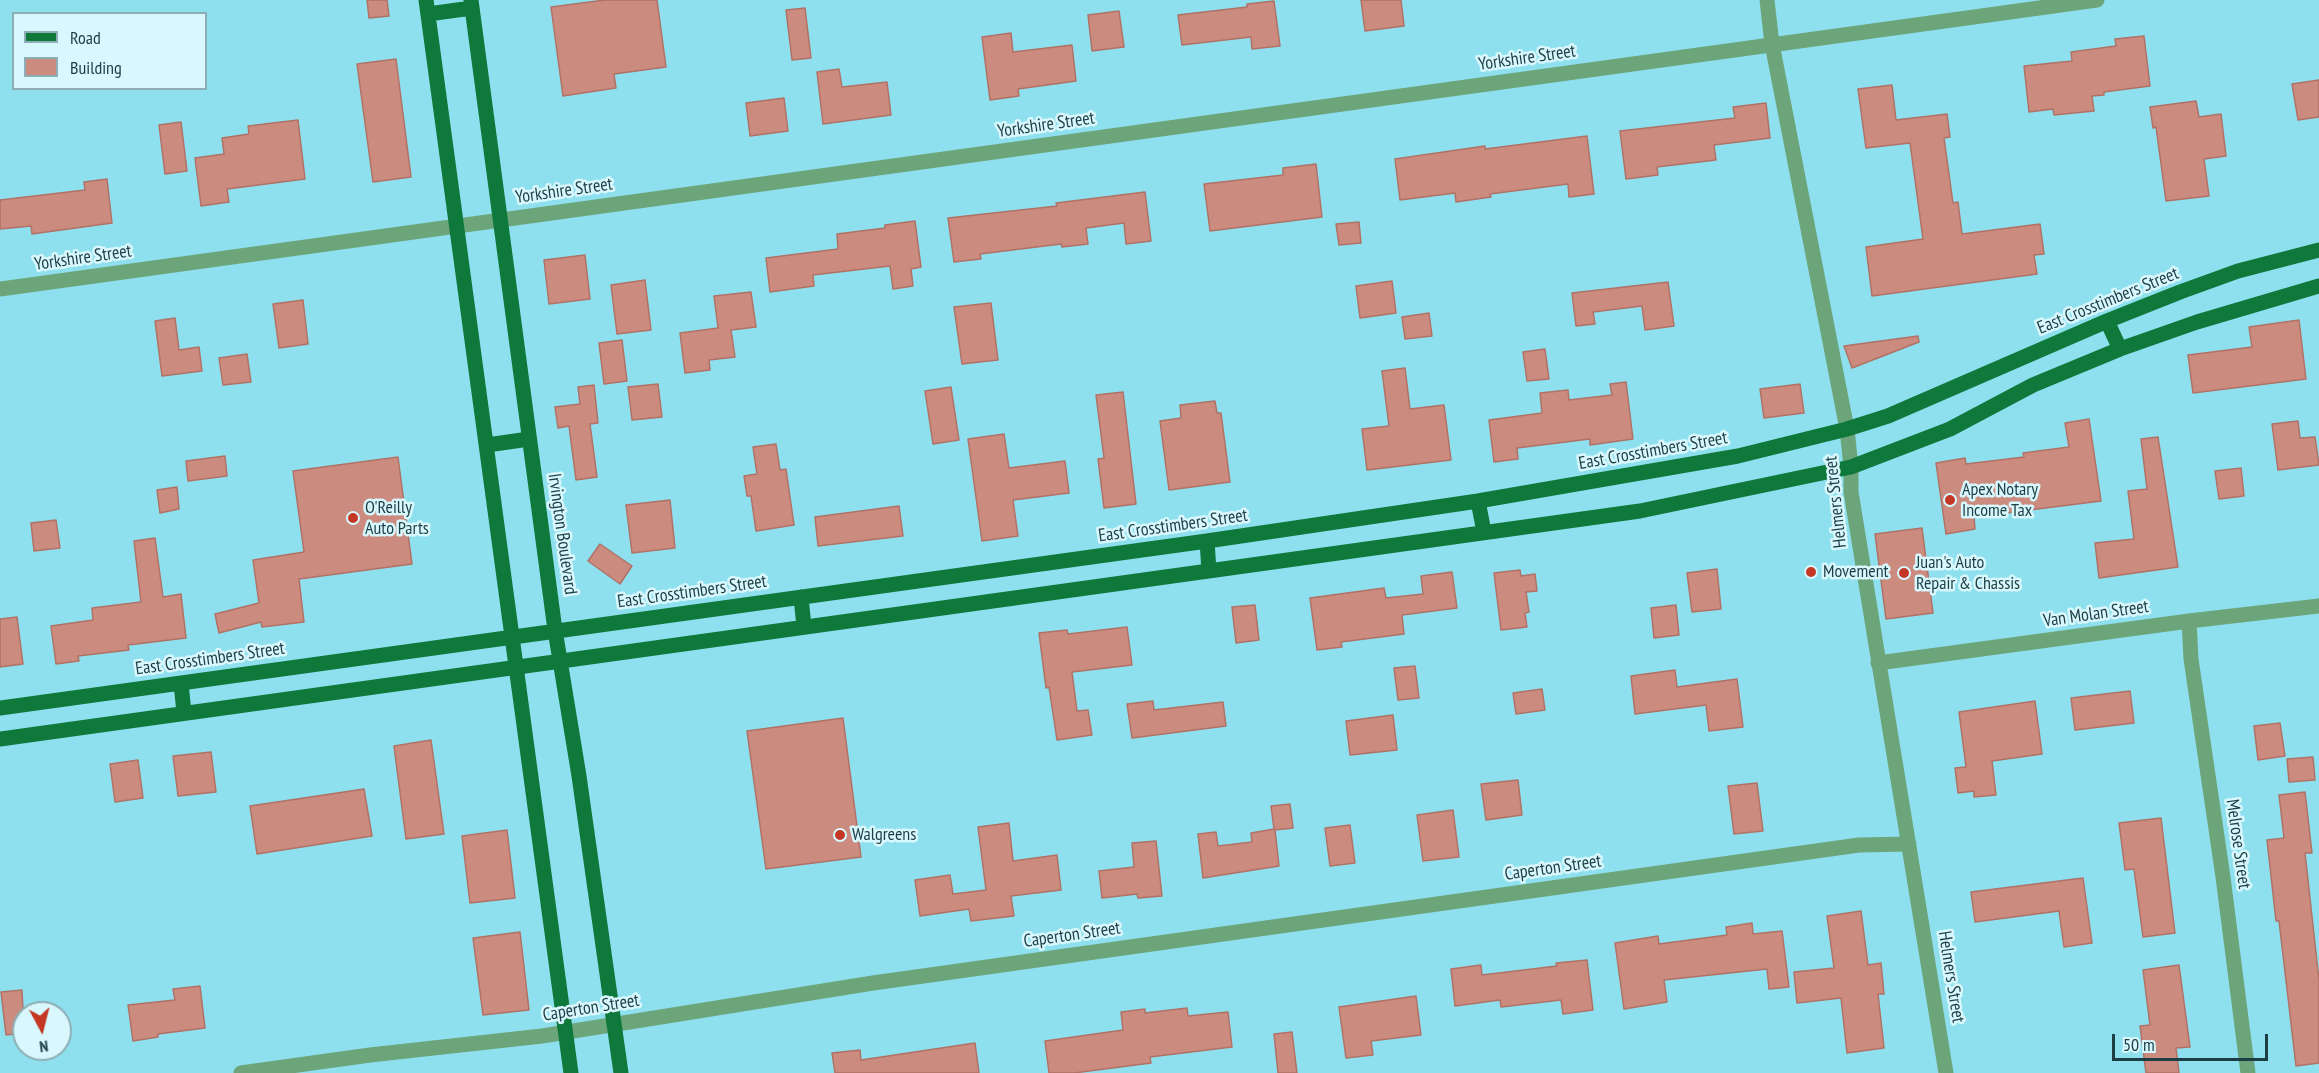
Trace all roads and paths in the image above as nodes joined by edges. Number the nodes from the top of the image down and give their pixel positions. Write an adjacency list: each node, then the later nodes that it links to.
1 (1767, 0): 5 (street, Helmers Street)
2 (2097, 0): 5 (street, Yorkshire Street)
3 (472, 4): 4 (main road); 6 (main road, Irvington Boulevard)
4 (427, 7): 7 (main road)
5 (1772, 44): 6 (street, Yorkshire Street); 13 (street, Helmers Street)
6 (500, 219): 7 (street, Yorkshire Street); 14 (main road, Irvington Boulevard)
7 (457, 226): 10 (street, Yorkshire Street); 15 (main road)
8 (2319, 250): 11 (main road, East Crosstimbers Street)
9 (2319, 286): 12 (main road)
10 (0, 289)
11 (2107, 321): 12 (main road); 13 (main road, East Crosstimbers Street)
12 (2120, 349): 16 (main road)
13 (1847, 429): 16 (street, Helmers Street); 17 (main road, East Crosstimbers Street)
14 (529, 439): 15 (main road); 25 (main road, Irvington Boulevard)
15 (487, 445): 26 (main road)
16 (1851, 467): 18 (main road); 28 (street, Helmers Street)
17 (1478, 501): 18 (main road); 19 (main road, East Crosstimbers Street)
18 (1484, 532): 20 (main road)
19 (1207, 541): 20 (main road); 21 (main road, East Crosstimbers Street)
20 (1209, 571): 24 (main road)
21 (801, 597): 24 (main road); 25 (main road, East Crosstimbers Street)
22 (2319, 606): 23 (street, Van Molan Street)
23 (2189, 621): 28 (street, Van Molan Street); 41 (street, Melrose Street)
24 (804, 627): 27 (main road)
25 (555, 630): 26 (main road, East Crosstimbers Street); 27 (main road, Irvington Boulevard)
26 (513, 637): 29 (main road); 30 (main road, East Crosstimbers Street)
27 (560, 660): 29 (main road); 35 (main road, Irvington Boulevard)
28 (1878, 663): 34 (street, Helmers Street)
29 (516, 668): 32 (main road); 36 (main road)
30 (181, 682): 31 (main road, East Crosstimbers Street); 32 (main road)
31 (0, 708)
32 (184, 713): 33 (main road)
33 (0, 739)
34 (1909, 844): 35 (street, Caperton Street); 40 (street, Helmers Street)
35 (614, 1024): 36 (street, Caperton Street); 39 (main road, Irvington Boulevard)
36 (566, 1032): 37 (street, Caperton Street); 38 (main road)
37 (241, 1073)
38 (571, 1073)
39 (621, 1073)
40 (1946, 1073)
41 (2248, 1073)

